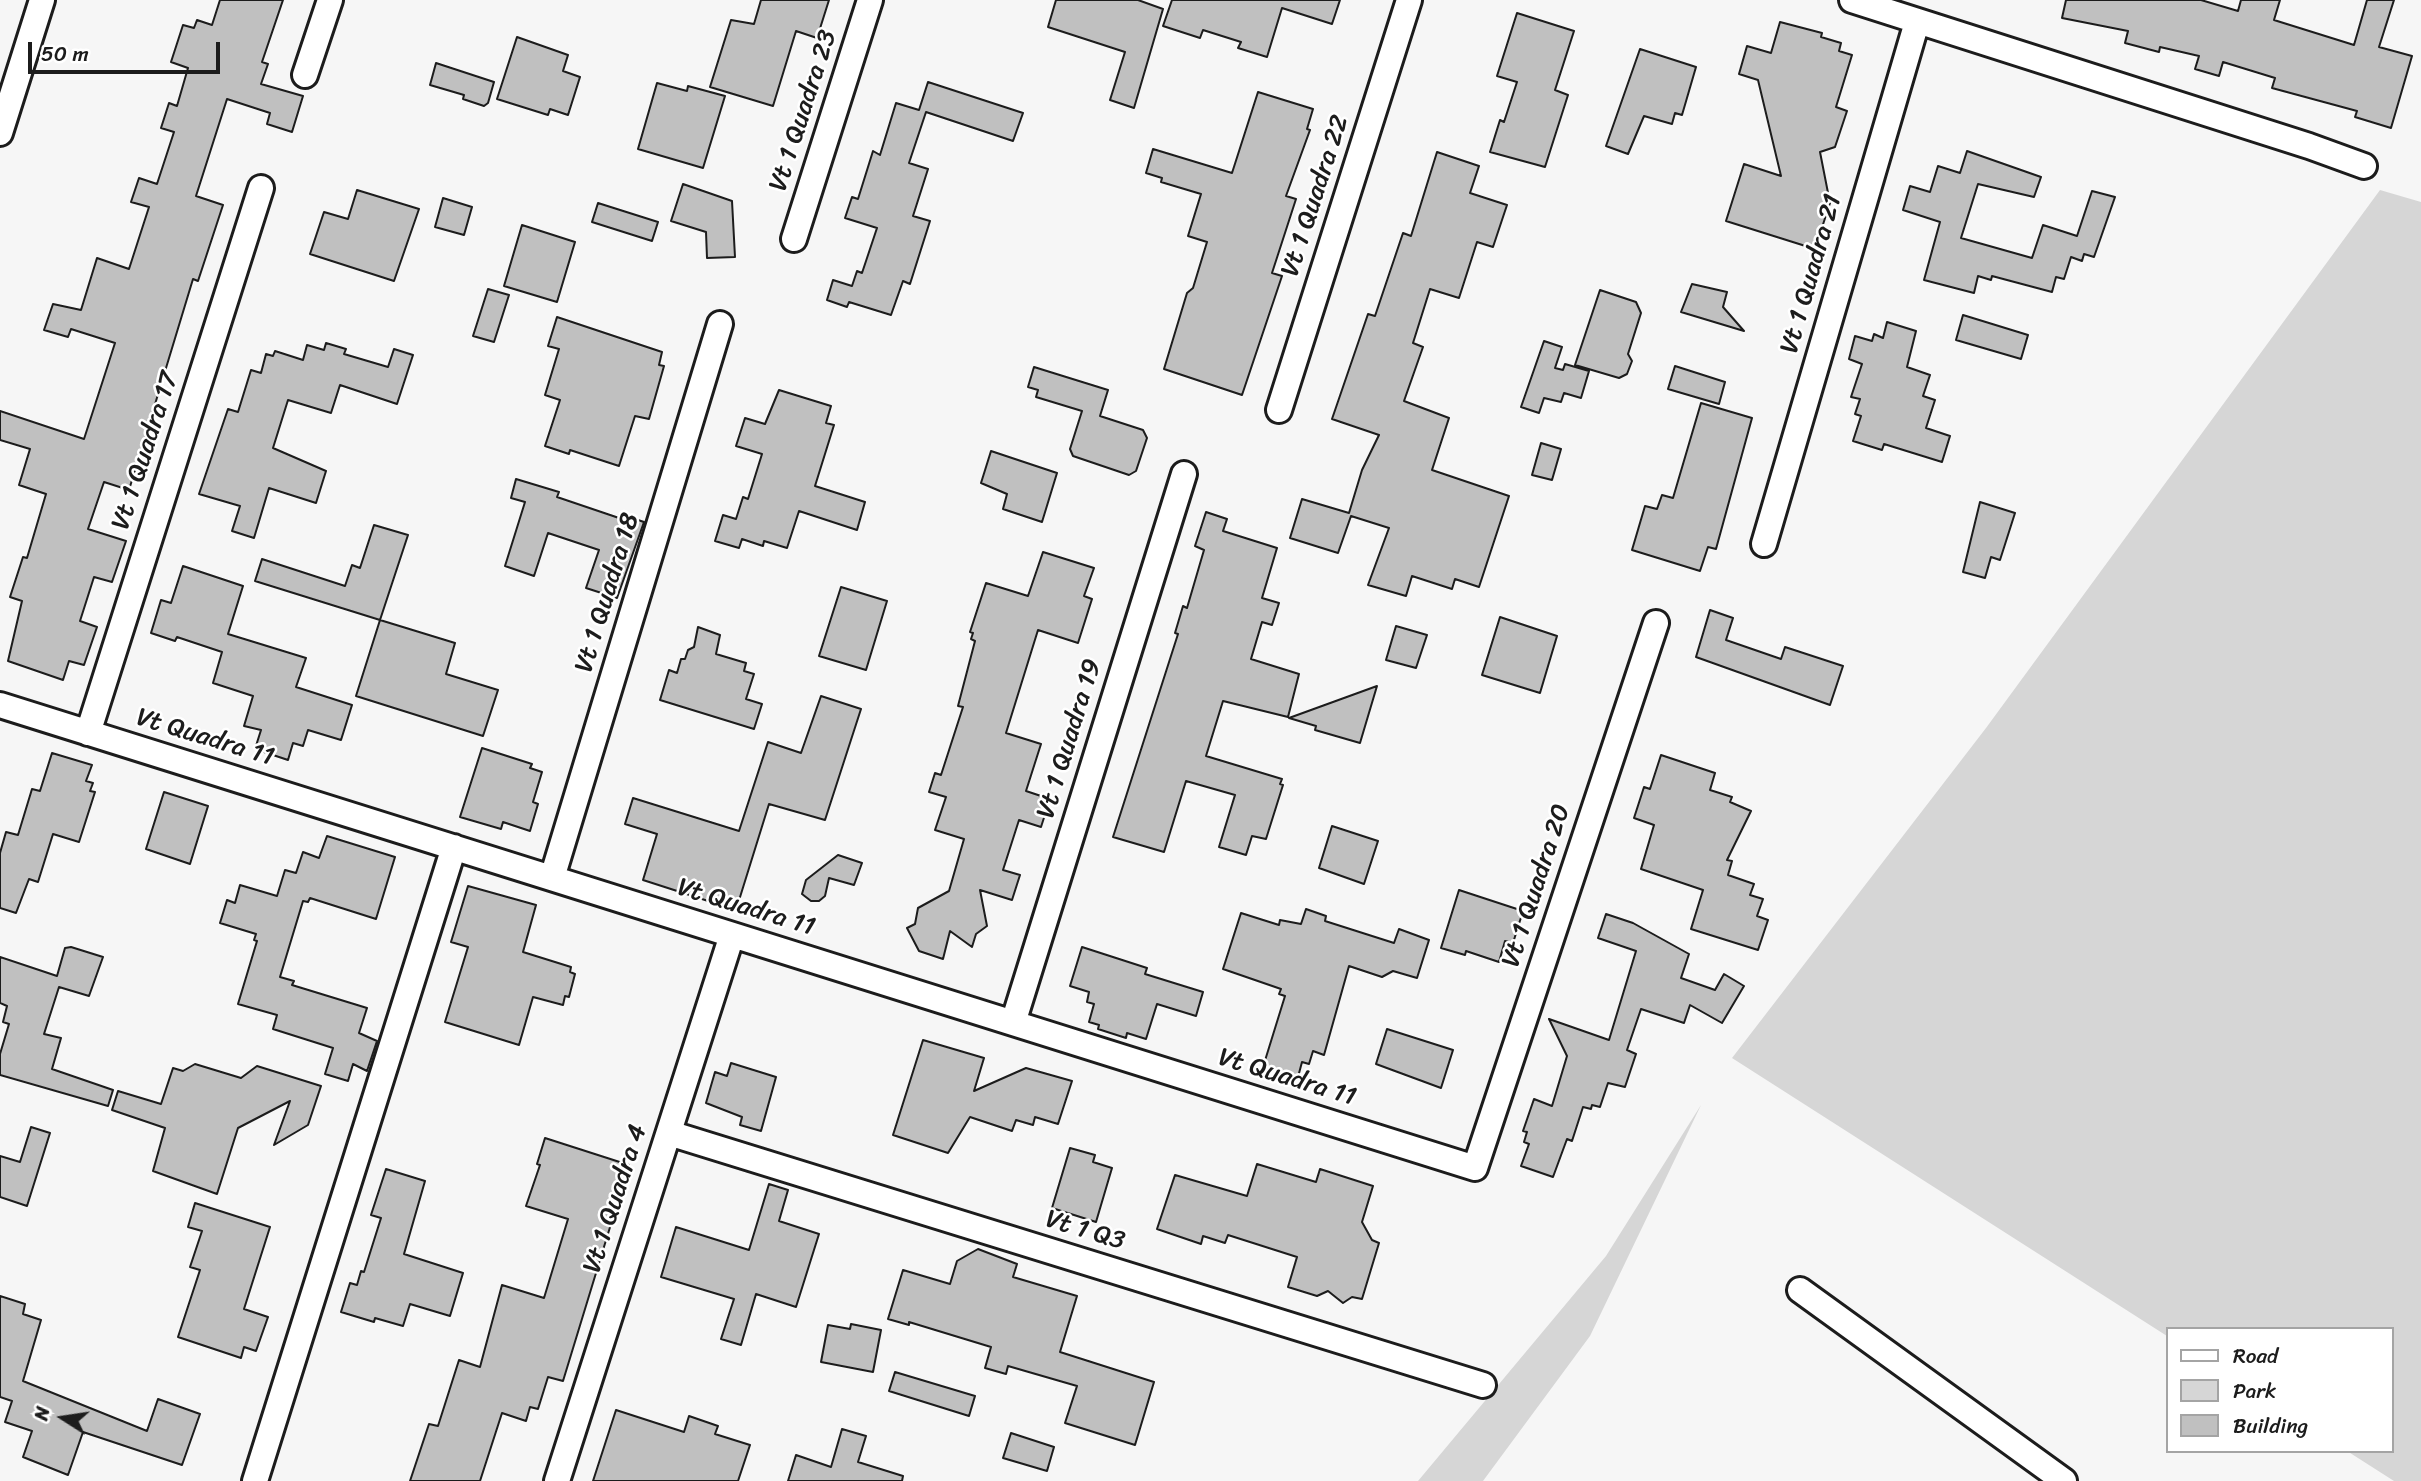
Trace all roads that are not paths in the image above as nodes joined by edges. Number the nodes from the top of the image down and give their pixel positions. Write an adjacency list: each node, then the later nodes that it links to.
1 (41, 0): 8 (street)
2 (330, 0): 7 (street)
3 (870, 0): 11 (street, Vt 1 Quadra 23)
4 (1409, 0): 13 (street, Vt 1 Quadra 22)
5 (1852, 0): 6 (street)
6 (1917, 22): 9 (street); 15 (street, Vt 1 Quadra 21)
7 (305, 75)
8 (0, 134)
9 (2364, 166)
10 (261, 188): 18 (street, Vt 1 Quadra 17)
11 (794, 239)
12 (720, 324): 20 (street, Vt 1 Quadra 18)
13 (1279, 410)
14 (1184, 474): 22 (street, Vt 1 Quadra 19)
15 (1764, 544)
16 (1656, 623): 24 (street, Vt 1 Quadra 20)
17 (2, 711): 18 (street, Vt Quadra 11)
18 (88, 733): 19 (street, Vt Quadra 11)
19 (454, 847): 20 (street, Vt Quadra 11); 27 (street)
20 (552, 878): 21 (street, Vt Quadra 11)
21 (732, 935): 22 (street, Vt Quadra 11); 23 (street, Vt 1 Quadra 4)
22 (1013, 1023): 24 (street, Vt Quadra 11)
23 (669, 1133): 26 (street, Vt 1 Q3); 28 (street, Vt 1 Quadra 4)
24 (1475, 1168)
25 (1800, 1290): 29 (street)
26 (1483, 1385)
27 (255, 1481)
28 (557, 1481)
29 (2064, 1481)

